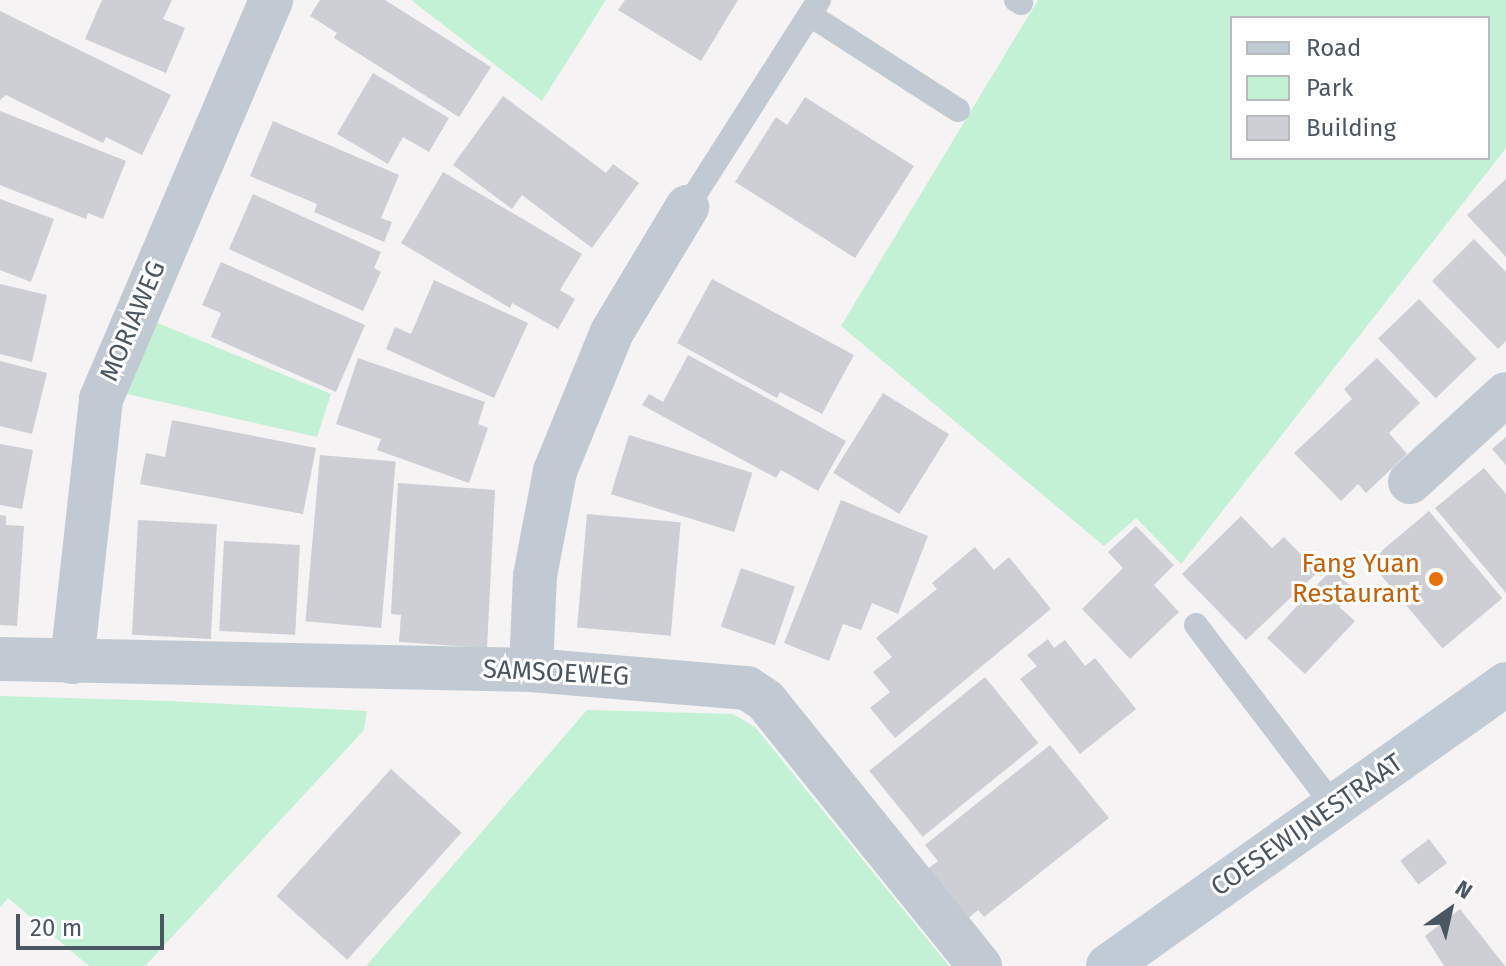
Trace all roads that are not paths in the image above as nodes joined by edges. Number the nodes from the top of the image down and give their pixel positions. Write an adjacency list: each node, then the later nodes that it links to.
1 (271, 0): 9 (street, MORIAWEG)
2 (814, 7): 3 (lane); 4 (lane)
3 (958, 110)
4 (687, 207): 10 (street)
5 (1506, 394): 6 (street)
6 (1410, 482)
7 (1196, 625): 12 (lane)
8 (0, 659): 9 (street, SAMSOEWEG)
9 (72, 662): 10 (street, SAMSOEWEG)
10 (531, 670): 13 (street, SAMSOEWEG)
11 (1506, 684): 12 (street, COESEWIJNESTRAAT)
12 (1334, 806): 14 (street, COESEWIJNESTRAAT)
13 (980, 966)
14 (1108, 966)

